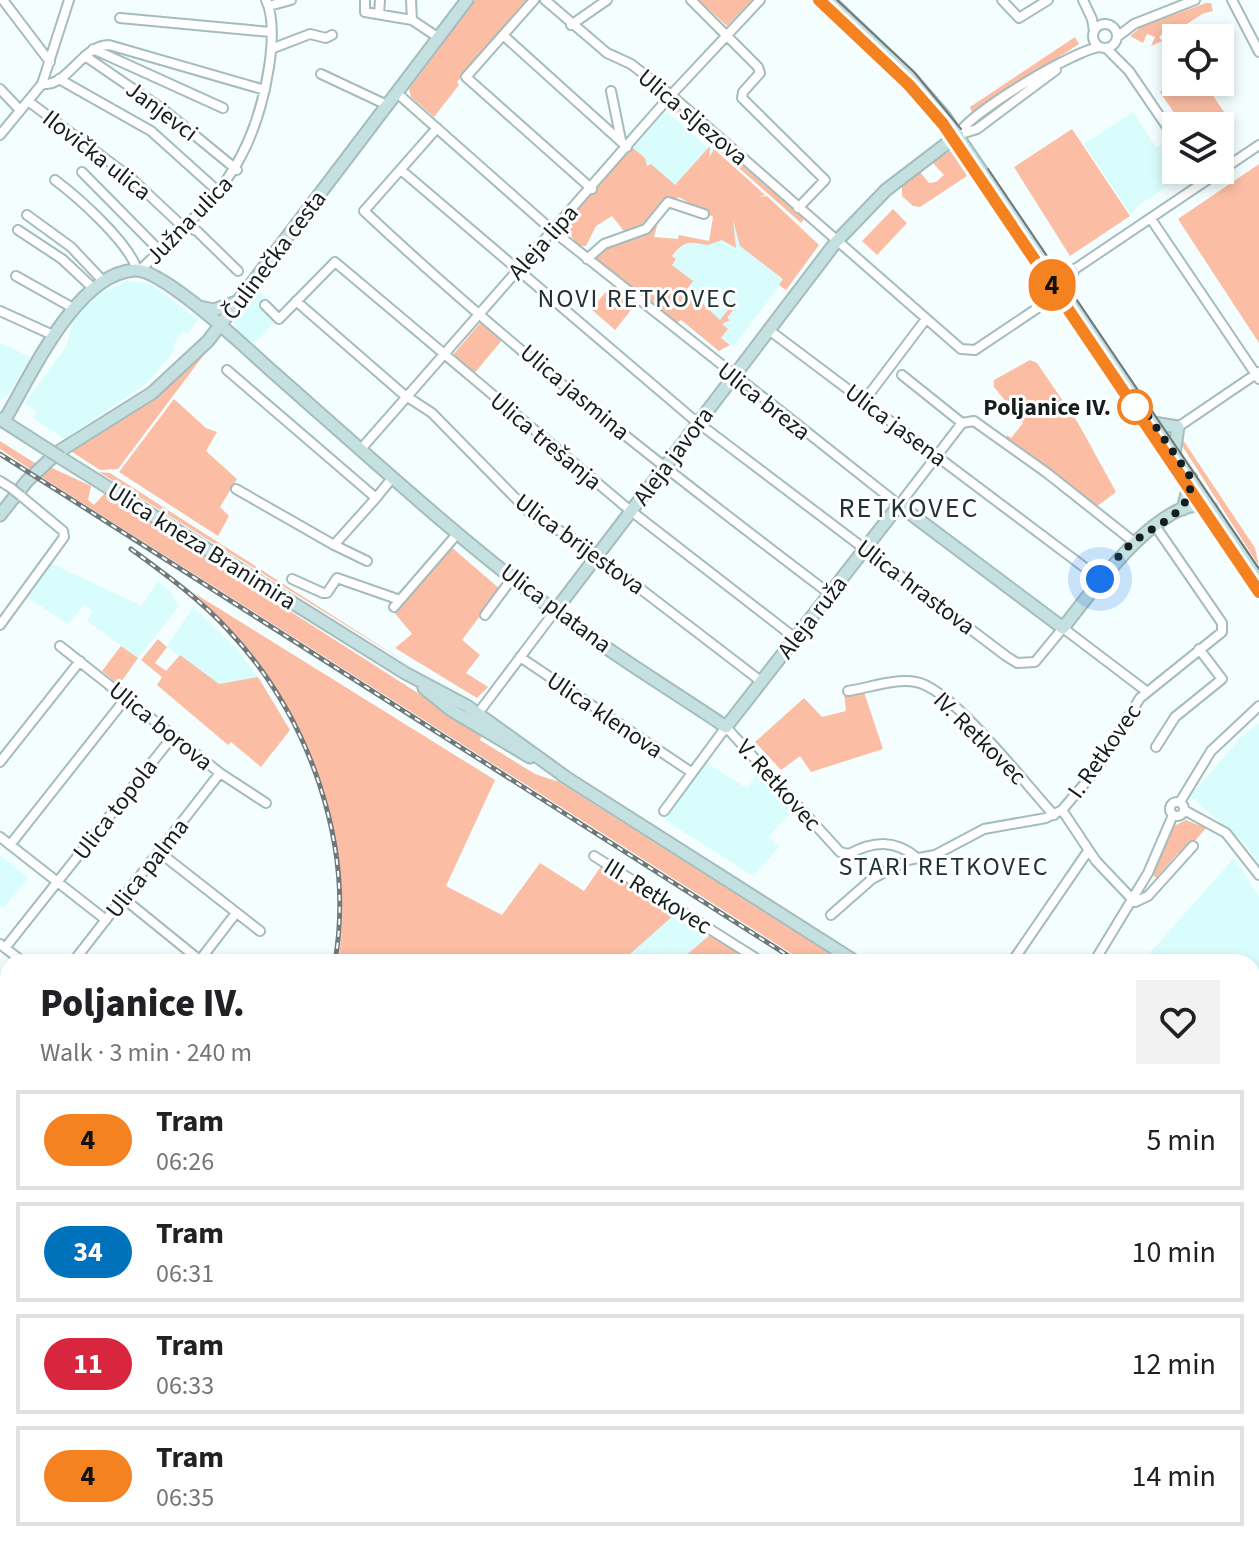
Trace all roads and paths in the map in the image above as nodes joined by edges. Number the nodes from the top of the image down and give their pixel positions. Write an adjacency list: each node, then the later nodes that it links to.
1 (3, 0): 39 (street)
2 (69, 0): 39 (street)
3 (291, 0): 18 (street)
4 (365, 0): 20 (street)
5 (380, 0): 20 (street)
6 (411, 0): 22 (street)
7 (467, 0): 31 (main road, Čulinečka cesta)
8 (534, 0): 29 (street)
9 (545, 0): 25 (street, Ulica sljezova)
10 (607, 0): 25 (street)
11 (691, 0): 30 (street)
12 (760, 0): 30 (street, Aleja lipa)
13 (829, 0): 56 (main road)
14 (1002, 0): 15 (street)
15 (1048, 0)
16 (1195, 0): 23 (street)
17 (1232, 0): 36 (street)
18 (267, 3): 26 (street, Južna ulica)
19 (1085, 3): 24 (street); 27 (street)
20 (379, 14): 22 (street)
21 (120, 18): 26 (street)
22 (412, 20): 31 (street)
23 (1142, 20): 24 (street); 32 (street)
24 (1109, 24): 27 (street); 32 (street)
25 (571, 25): 48 (street, Ulica sljezova)
26 (271, 32): 35 (street, Južna ulica)
27 (1093, 32): 33 (street); 38 (street)
28 (332, 35): 35 (street)
29 (503, 35): 57 (street); 65 (street)
30 (727, 36): 48 (street, Aleja lipa); 67 (street)
31 (439, 38): 47 (main road, Čulinečka cesta)
32 (1117, 38): 33 (street); 40 (street)
33 (1103, 48): 38 (street); 40 (street)
34 (93, 49): 37 (street); 45 (street); 51 (street)
35 (271, 49): 45 (street, Južna ulica)
36 (1259, 52)
37 (85, 56): 42 (street); 60 (street, Janjevci)
38 (1074, 56): 56 (street)
39 (50, 62): 43 (street)
40 (1129, 71): 53 (street)
41 (321, 74): 50 (street)
42 (59, 79): 43 (street); 66 (street)
43 (42, 84): 49 (street)
44 (0, 89): 52 (street)
45 (265, 90): 60 (street, Južna ulica)
46 (611, 91): 57 (street)
47 (397, 93): 50 (main road, Čulinečka cesta); 54 (street, Ulica breza)
48 (671, 95): 57 (street, Aleja lipa); 67 (street, Ulica sljezova)
49 (28, 101): 52 (street); 71 (street, Ilovička ulica)
50 (387, 105): 85 (main road, Čulinečka cesta)
51 (223, 108)
52 (20, 110): 55 (street)
53 (1162, 119)
54 (437, 128): 61 (street); 73 (street, Ulica breza)
55 (0, 135)
56 (958, 135): 74 (main road, Aleja javora); 76 (main road)
57 (624, 144): 65 (street, Aleja lipa)
58 (1259, 145): 59 (street)
59 (1234, 161)
60 (237, 170): 66 (street, Južna ulica)
61 (401, 170): 81 (street, Ulica hrastova); 93 (street, Ulica jasmina)
62 (82, 172): 75 (street)
63 (55, 180): 78 (street)
64 (1200, 184): 70 (street)
65 (592, 189): 73 (street, Aleja lipa)
66 (220, 193): 71 (street, Južna ulica)
67 (798, 208): 74 (street, Ulica sljezova)
68 (704, 214): 77 (street)
69 (27, 215): 84 (street)
70 (1151, 219): 80 (street); 101 (street)
71 (187, 227): 75 (street, Južna ulica); 79 (street, Ilovička ulica)
72 (18, 230): 84 (street)
73 (553, 231): 77 (street, Ulica breza); 81 (street, Aleja lipa)
74 (836, 242): 94 (street, Ulica sljezova); 96 (main road, Aleja javora)
75 (160, 251): 78 (street, Južna ulica)
76 (1041, 258): 80 (main road); 83 (main road)
77 (587, 259): 102 (street, Ulica breza)
78 (138, 270): 84 (main road, Južna ulica); 89 (main road, Čulinečka cesta)
79 (238, 271)
80 (1072, 271): 86 (main road)
81 (516, 272): 93 (street, Aleja lipa); 109 (street, Ulica hrastova)
82 (16, 276): 91 (street)
83 (1055, 278): 86 (main road); 88 (main road)
84 (99, 286): 91 (main road, Južna ulica)
85 (242, 298): 89 (main road); 95 (main road, Čulinečka cesta)
86 (1070, 300): 88 (main road); 108 (main road)
87 (296, 301): 90 (street); 98 (street, Ulica trešanja); 104 (street, Ulica brijestova)
88 (1048, 301): 94 (street, Ulica sljezova)
89 (195, 305): 95 (main road, Čulinečka cesta)
90 (265, 305)
91 (73, 308): 97 (main road, Južna ulica)
92 (0, 311): 97 (street)
93 (479, 313): 98 (street, Aleja lipa); 115 (street, Ulica jasmina)
94 (926, 319): 105 (street)
95 (221, 326): 112 (main road, Ulica platana); 125 (main road)
96 (769, 330): 102 (main road, Aleja javora); 105 (street, Ulica jasena)
97 (55, 336): 103 (main road, Južna ulica)
98 (443, 355): 104 (street, Aleja lipa); 124 (street, Ulica trešanja)
99 (227, 370): 120 (street)
100 (902, 375): 110 (street)
101 (1258, 375): 111 (street)
102 (733, 377): 109 (main road, Aleja javora); 121 (street, Ulica breza)
103 (20, 394): 106 (main road); 107 (main road, Južna ulica)
104 (408, 396): 112 (street, Aleja lipa); 131 (street, Ulica brijestova)
105 (864, 401): 114 (street, Ulica jasena)
106 (0, 405)
107 (2, 420): 152 (main road, Ulica kneza Branimira)
108 (1153, 422): 111 (main road); 113 (main road)
109 (699, 423): 115 (main road, Aleja javora); 130 (street, Ulica hrastova)
110 (962, 423): 114 (street, Aleja ruža); 128 (street)
111 (1178, 427): 113 (main road)
112 (361, 449): 116 (main road, Ulica platana)
113 (1174, 454): 117 (main road)
114 (937, 456): 121 (street, Aleja ruža); 135 (street, Ulica jasena)
115 (665, 467): 124 (main road, Aleja javora); 137 (street, Ulica jasmina)
116 (393, 477): 120 (street); 127 (main road, Ulica platana)
117 (1191, 478): 122 (main road); 123 (main road)
118 (0, 481): 140 (street, bridge)
119 (236, 489): 129 (street)
120 (376, 498): 129 (street)
121 (899, 505): 130 (main road, Aleja ruža); 141 (main road, Ulica breza)
122 (1211, 508): 123 (main road); 136 (main road)
123 (1183, 509): 126 (main road)
124 (631, 512): 131 (main road, Aleja javora); 142 (street, Ulica trešanja)
125 (0, 515)
126 (1156, 527): 128 (main road); 144 (street, I. Retkovec)
127 (458, 533): 133 (main road, Ulica platana); 134 (street)
128 (1134, 542): 135 (main road)
129 (334, 545): 132 (street)
130 (865, 549): 137 (main road, Aleja ruža); 141 (street, Ulica hrastova)
131 (598, 556): 138 (main road, Aleja javora); 147 (street, Ulica brijestova)
132 (367, 561)
133 (513, 577): 138 (main road, Ulica platana); 139 (street)
134 (292, 579)
135 (1100, 579): 141 (main road)
136 (1259, 580)
137 (830, 594): 142 (main road, Aleja ruža)
138 (555, 611): 145 (street, Aleja javora); 153 (main road, Ulica platana)
139 (485, 615)
140 (0, 625)
141 (1063, 628): 149 (street, Ulica breza)
142 (795, 638): 147 (main road, Aleja ruža)
143 (60, 646): 146 (street, Ulica borova)
144 (1199, 649): 149 (street, I. Retkovec); 155 (street, I. Retkovec)
145 (520, 657): 152 (street, Aleja javora); 157 (street, Ulica klenova)
146 (80, 661): 150 (street, Ulica borova); 156 (street)
147 (762, 682): 153 (main road, Aleja ruža)
148 (848, 691): 162 (street, IV. Retkovec)
149 (1146, 691): 162 (street, I. Retkovec)
150 (126, 698): 154 (street, Ulica borova); 164 (street)
151 (1259, 706): 160 (street)
152 (474, 718): 183 (main road, Ulica kneza Branimira)
153 (726, 727): 157 (street, Aleja ruža); 169 (street, V. Retkovec)
154 (173, 736): 158 (street, Ulica borova); 171 (street, Ulica topola)
155 (1156, 747)
156 (0, 762)
157 (691, 772): 161 (street, Aleja ruža)
158 (220, 773): 159 (street, Ulica borova); 167 (street, Ulica palma)
159 (266, 803)
160 (1182, 806): 170 (street); 173 (street)
161 (664, 811)
162 (1058, 812): 166 (street, IV. Retkovec); 169 (street, I. Retkovec)
163 (0, 837): 164 (street)
164 (10, 845): 171 (street)
165 (1193, 846): 173 (street)
166 (1088, 851): 173 (street, IV. Retkovec); 184 (street)
167 (159, 852): 172 (street, Ulica palma); 174 (street)
168 (594, 856): 182 (street, III. Retkovec)
169 (917, 858): 175 (street, I. Retkovec)
170 (1259, 875)
171 (57, 882): 176 (street); 178 (street, Ulica topola)
172 (123, 898): 176 (street, Ulica palma); 180 (street)
173 (1131, 899): 185 (street)
174 (236, 913): 177 (street); 181 (street)
175 (831, 915)
176 (106, 920): 179 (street, Ulica palma)
177 (260, 931)
178 (2, 946)
179 (79, 954)
180 (192, 954)
181 (206, 954)
182 (749, 954)
183 (843, 954)
184 (1017, 954)
185 (1099, 954)

